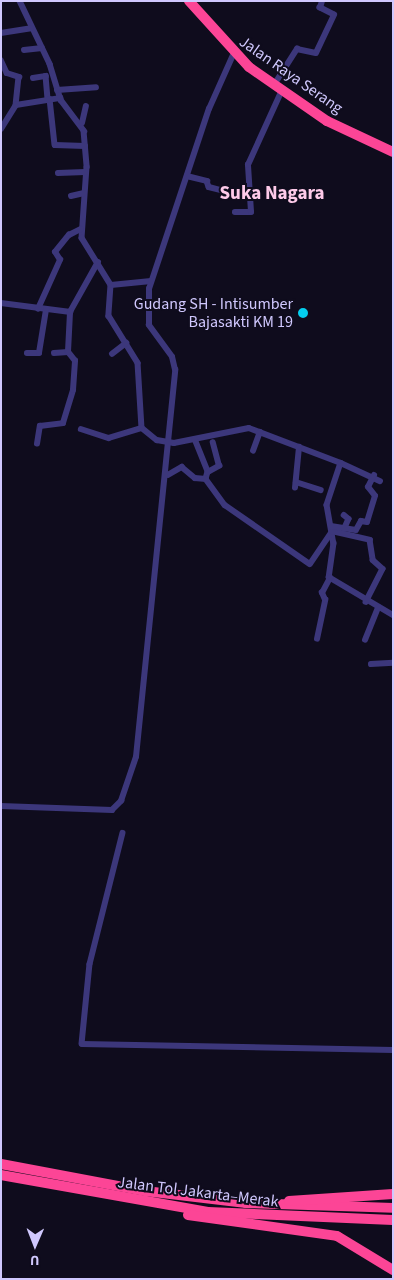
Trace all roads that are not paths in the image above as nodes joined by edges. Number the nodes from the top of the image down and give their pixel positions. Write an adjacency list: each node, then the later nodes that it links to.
1 (20, 1): 4 (street)
2 (189, 1): 8 (highway, Jalan Raya Serang)
3 (322, 1): 12 (street)
4 (31, 28): 5 (street); 6 (street)
5 (1, 33)
6 (42, 48): 7 (street); 13 (street)
7 (24, 50)
8 (234, 54): 12 (highway, Jalan Raya Serang); 24 (street)
9 (1, 60): 16 (street)
10 (33, 78): 15 (street)
11 (96, 87): 13 (street)
12 (278, 88): 21 (highway, Jalan Raya Serang); 28 (street)
13 (57, 90): 14 (street)
14 (60, 98): 15 (street); 18 (street)
15 (49, 100): 16 (street); 20 (street)
16 (16, 105): 19 (street)
17 (86, 106): 18 (street)
18 (82, 123): 20 (street)
19 (1, 129)
20 (85, 146): 22 (street)
21 (393, 152)
22 (84, 172): 23 (street); 26 (street)
23 (58, 173)
24 (187, 176): 25 (street); 31 (street)
25 (220, 190)
26 (84, 193): 27 (street); 29 (street)
27 (71, 196)
28 (235, 212)
29 (80, 229): 30 (street); 34 (street)
30 (98, 262): 32 (street); 36 (street)
31 (151, 280): 32 (street); 46 (street)
32 (111, 285): 37 (street)
33 (1, 303): 34 (street)
34 (38, 309): 35 (street)
35 (46, 310): 36 (street); 39 (street)
36 (70, 312): 38 (street)
37 (126, 343): 41 (street); 42 (street)
38 (68, 352): 40 (street); 48 (street)
39 (27, 353)
40 (54, 353)
41 (112, 354)
42 (142, 428): 43 (street); 46 (street)
43 (81, 429)
44 (260, 432): 45 (street); 49 (street); 50 (street)
45 (195, 439): 46 (street); 54 (street)
46 (171, 443): 55 (street)
47 (212, 443): 52 (street)
48 (38, 444)
49 (299, 447): 53 (street); 59 (street)
50 (253, 451)
51 (226, 462): 52 (street)
52 (218, 463): 54 (street)
53 (341, 463): 56 (street); 62 (street)
54 (208, 472): 57 (street)
55 (168, 475): 57 (street); 71 (street)
56 (374, 475): 58 (street); 61 (street)
57 (206, 479): 62 (street)
58 (380, 481)
59 (321, 490)
60 (344, 515): 61 (street)
61 (344, 528): 62 (street)
62 (331, 529): 63 (street); 64 (street)
63 (330, 578): 64 (street); 67 (street)
64 (366, 602): 65 (street)
65 (378, 608): 66 (street); 68 (street)
66 (393, 615)
67 (317, 639)
68 (364, 640)
69 (371, 664): 70 (street)
70 (393, 664)
71 (1, 806)
72 (123, 833): 73 (street)
73 (393, 1050)
74 (1, 1164): 78 (highway, Jalan Tol Jakarta–Merak)
75 (1, 1175): 77 (highway, Jalan Tol Jakarta–Merak)
76 (393, 1194): 78 (highway)
77 (142, 1203): 80 (highway, Jalan Tol Jakarta–Merak); 81 (highway)
78 (246, 1203): 79 (highway, Jalan Tol Jakarta–Merak)
79 (393, 1208)
80 (393, 1220)
81 (393, 1270)

